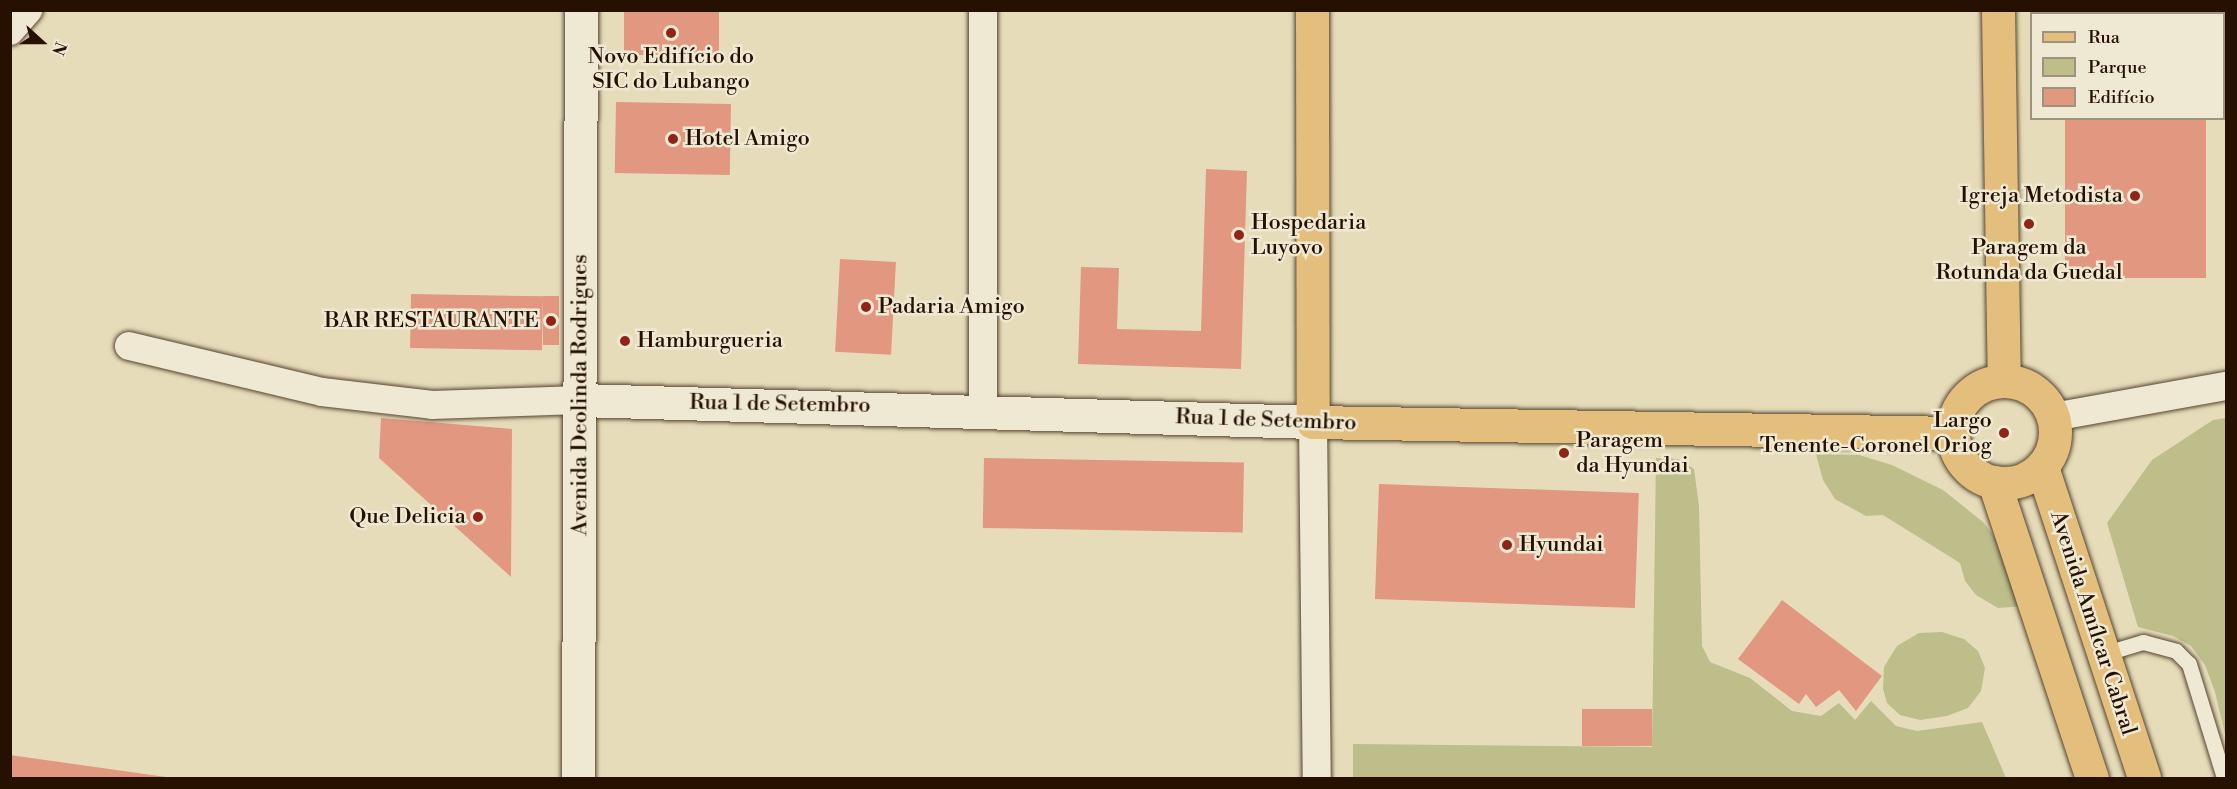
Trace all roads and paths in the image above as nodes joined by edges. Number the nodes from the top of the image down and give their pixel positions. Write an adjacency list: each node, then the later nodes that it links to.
1 (28, 10): 6 (street)
2 (581, 10): 10 (street, Avenida Deolinda Rodrigues)
3 (982, 10): 11 (street)
4 (1312, 10): 13 (main road)
5 (1998, 10): 8 (main road)
6 (10, 30)
7 (129, 346): 10 (street)
8 (2004, 380): 12 (main road); 14 (main road)
9 (2226, 386): 12 (street)
10 (580, 400): 11 (street, Rua 1 de Setembro); 18 (street, Avenida Deolinda Rodrigues)
11 (983, 410): 13 (street, Rua 1 de Setembro)
12 (2053, 417): 15 (main road)
13 (1313, 422): 14 (main road, Rua 1 de Setembro); 19 (street)
14 (1953, 433): 16 (main road)
15 (2042, 466): 16 (main road); 17 (main road, Avenida Amílcar Cabral)
16 (1994, 482): 20 (main road)
17 (2103, 654): 21 (main road, Avenida Amílcar Cabral); 22 (lane)
18 (578, 778)
19 (1317, 778)
20 (2092, 778)
21 (2144, 778)
22 (2224, 778)

